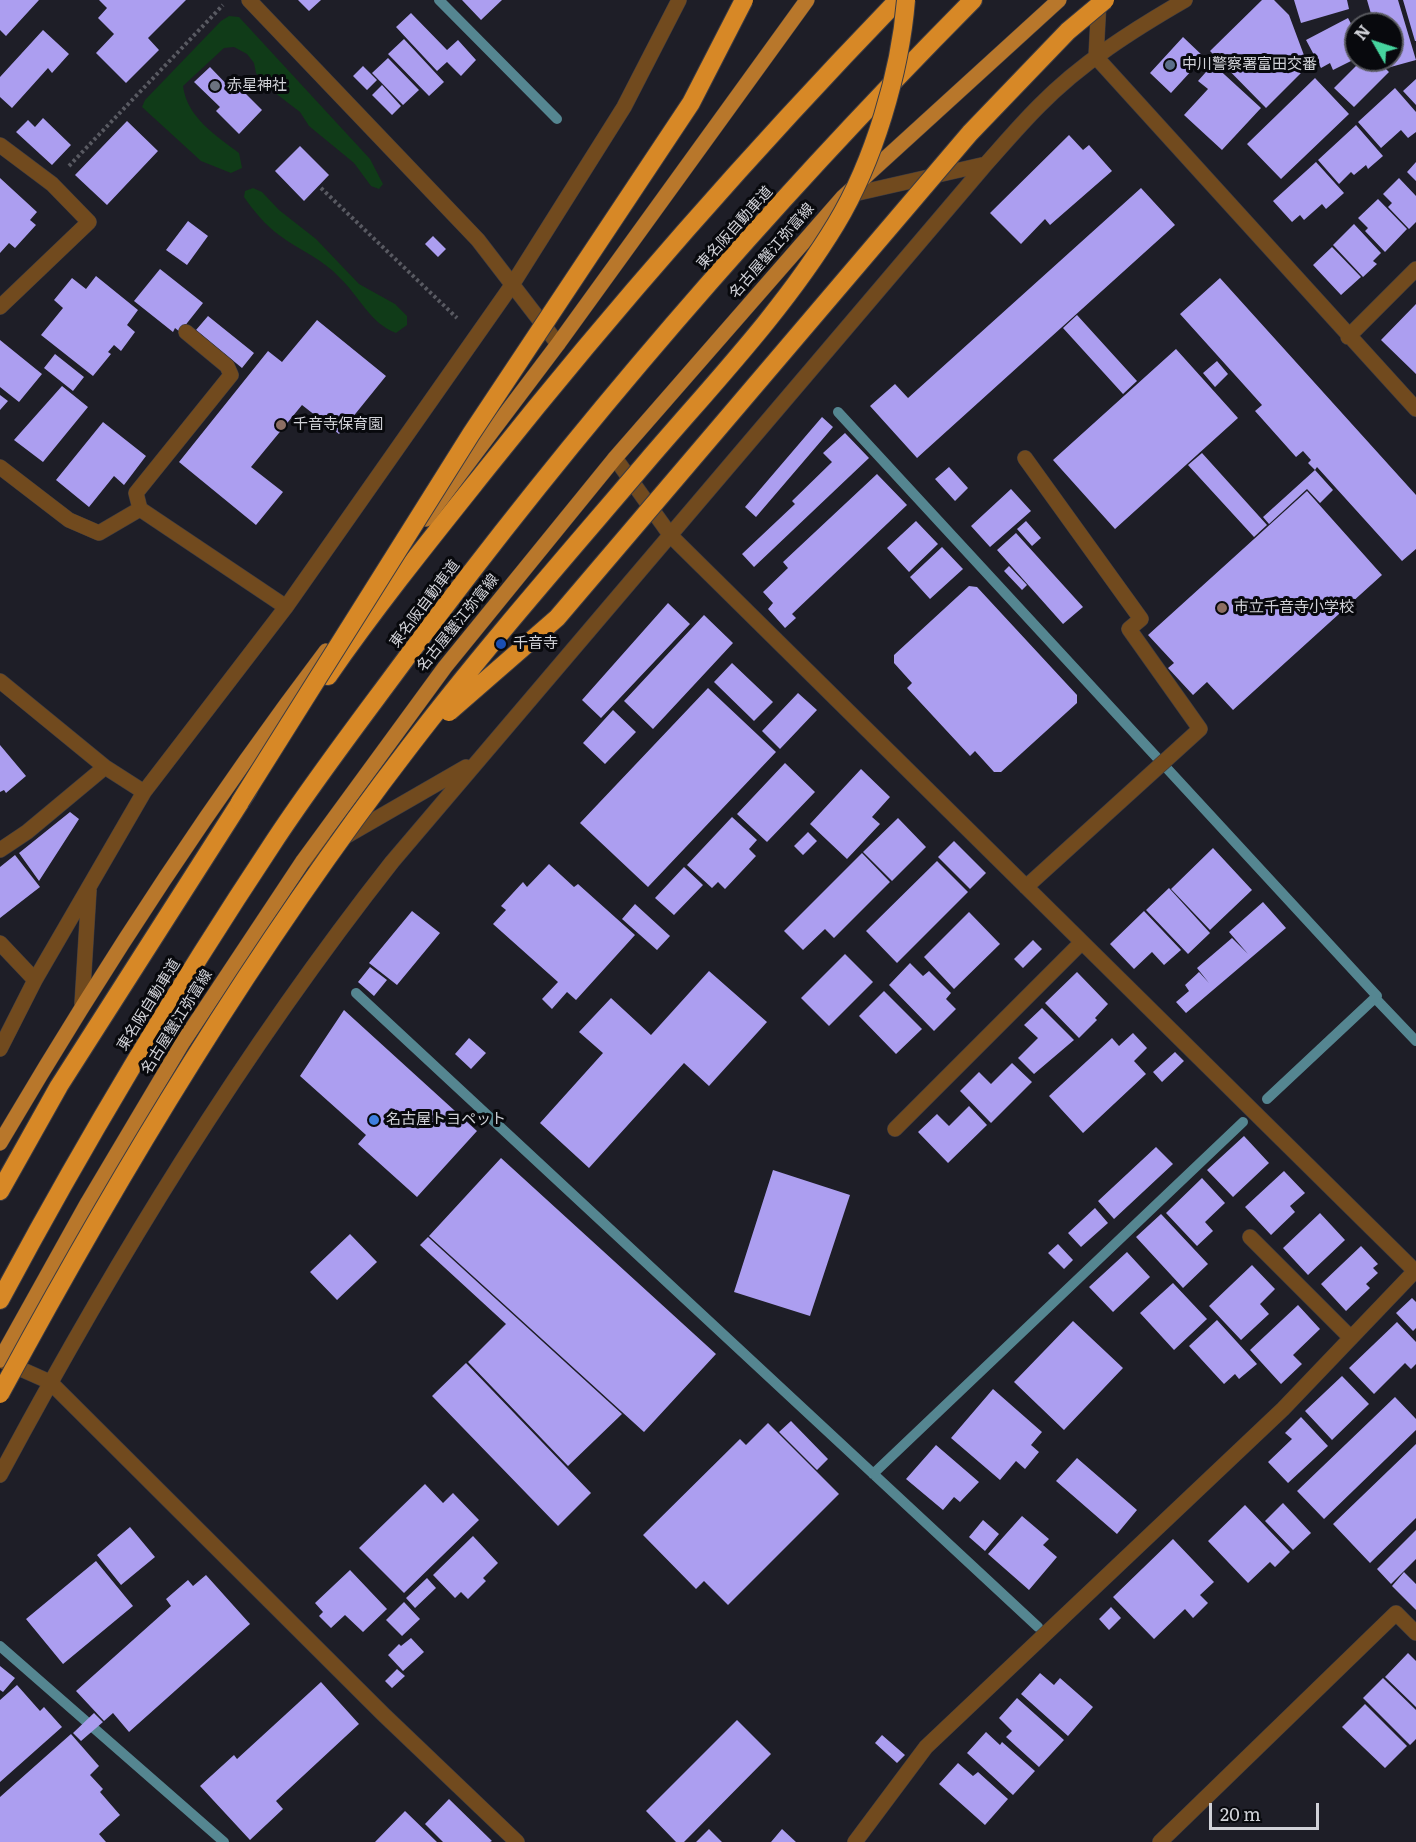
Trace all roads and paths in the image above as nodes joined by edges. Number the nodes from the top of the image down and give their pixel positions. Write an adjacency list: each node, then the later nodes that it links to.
1 (228, 0): 16 (path)
2 (249, 0): 20 (street)
3 (679, 0): 20 (street)
4 (744, 0): 38 (highway, bridge)
5 (807, 0): 25 (main road)
6 (898, 0): 38 (highway, bridge)
7 (906, 0): 34 (highway, bridge)
8 (973, 0): 53 (highway, 東名阪自動車道, bridge)
9 (1059, 0): 18 (main road, 名古屋蟹江弥富線)
10 (1100, 0): 13 (street)
11 (1105, 0): 34 (highway, bridge)
12 (1185, 0): 13 (street)
13 (1096, 57): 15 (street); 24 (street)
14 (0, 145): 16 (street)
15 (986, 164): 18 (street); 31 (street)
16 (52, 184): 21 (street)
17 (321, 188): 23 (path)
18 (843, 197): 27 (main road, 名古屋蟹江弥富線)
19 (1416, 269): 24 (street)
20 (512, 285): 23 (street); 25 (street)
21 (0, 307)
22 (186, 332): 30 (street)
23 (476, 336): 32 (street)
24 (1348, 337): 26 (street)
25 (558, 344): 46 (main road)
26 (1416, 409)
27 (615, 458): 31 (street); 40 (main road, 名古屋蟹江弥富線)
28 (1025, 458): 42 (street)
29 (0, 467): 30 (street)
30 (140, 509): 32 (street)
31 (671, 537): 35 (street); 42 (street)
32 (286, 607): 37 (street)
33 (0, 681): 36 (street)
34 (410, 747): 57 (highway, bridge)
35 (477, 761): 40 (street); 56 (street)
36 (105, 767): 37 (street); 39 (street)
37 (144, 792): 41 (street)
38 (240, 802): 50 (highway)
39 (0, 850)
40 (303, 861): 55 (main road, 名古屋蟹江弥富線)
41 (89, 886): 45 (street); 46 (street)
42 (1026, 887): 43 (street)
43 (1082, 942): 48 (street); 52 (street)
44 (0, 944): 45 (street)
45 (35, 980): 47 (street)
46 (82, 1004): 49 (main road)
47 (0, 1049)
48 (895, 1129)
49 (0, 1143)
50 (0, 1191)
51 (1250, 1237): 54 (street)
52 (1416, 1272): 54 (street)
53 (0, 1300)
54 (1351, 1338): 61 (street)
55 (0, 1359): 56 (street)
56 (50, 1382): 58 (street); 60 (street)
57 (0, 1394)
58 (0, 1476)
59 (1416, 1633): 62 (street)
60 (517, 1842)
61 (855, 1842)
62 (1160, 1842)

